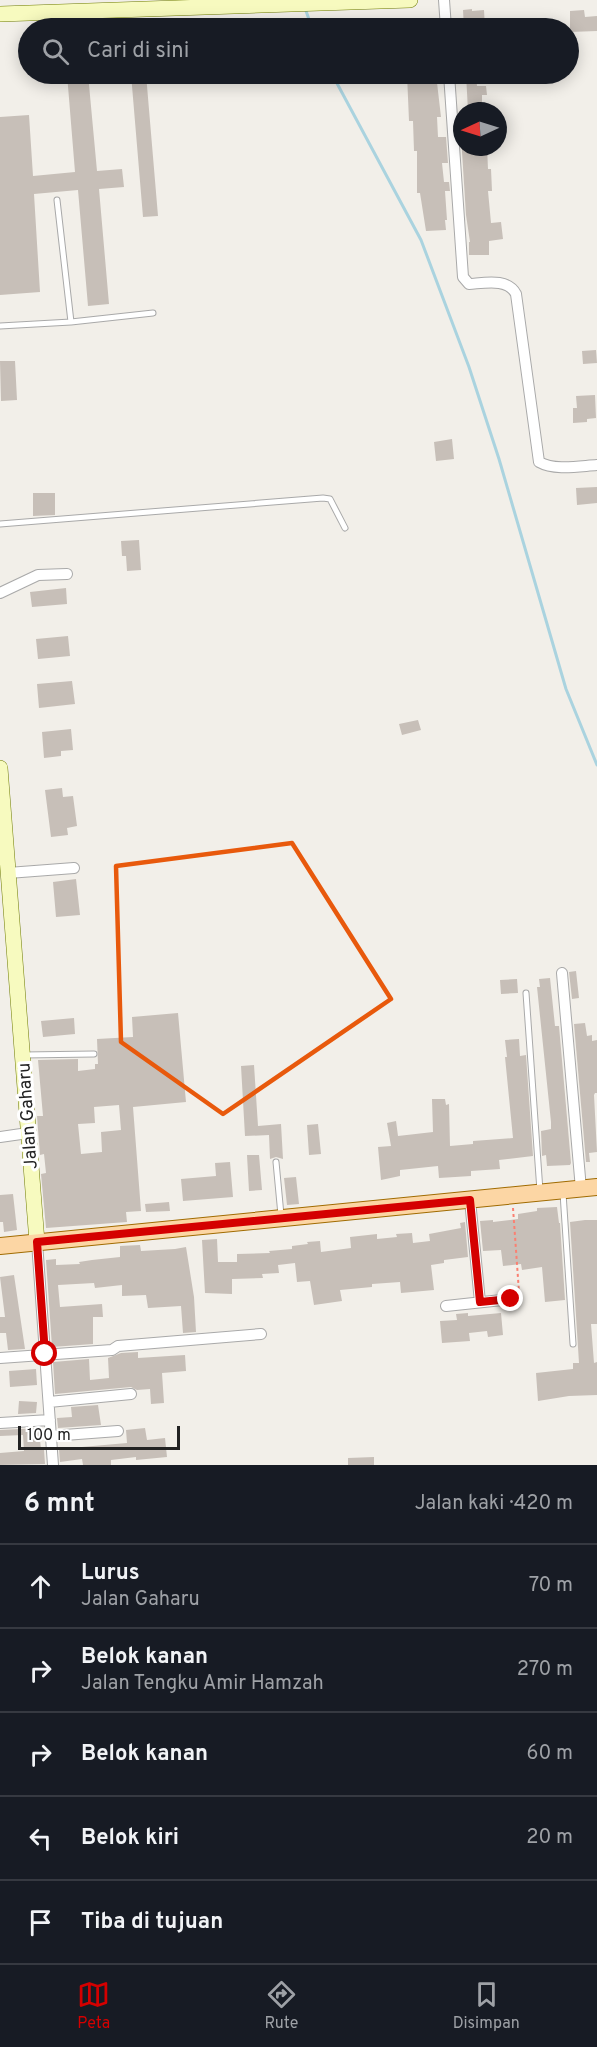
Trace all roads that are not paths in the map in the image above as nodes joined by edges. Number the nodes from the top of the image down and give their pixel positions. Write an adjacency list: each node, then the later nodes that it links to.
1 (410, 0): 3 (street)
2 (444, 0): 4 (street)
3 (0, 14)
4 (445, 18)
5 (450, 84): 10 (street)
6 (57, 200): 8 (lane)
7 (153, 313): 8 (lane)
8 (71, 322): 9 (lane)
9 (0, 326)
10 (597, 465)
11 (0, 524): 12 (lane)
12 (345, 528)
13 (68, 574): 14 (street)
14 (0, 593)
15 (0, 768): 17 (street, Jalan Gaharu)
16 (74, 868): 17 (street)
17 (8, 873): 21 (street, Jalan Gaharu)
18 (562, 973): 25 (street)
19 (526, 993): 27 (lane)
20 (94, 1054): 21 (lane)
21 (22, 1055): 22 (street, Jalan Gaharu)
22 (28, 1133): 23 (street); 30 (street, Jalan Gaharu)
23 (0, 1137)
24 (276, 1162): 29 (lane)
25 (589, 1188): 26 (main road)
26 (563, 1191): 27 (main road); 36 (lane)
27 (540, 1193): 28 (main road)
28 (470, 1200): 29 (main road); 33 (street)
29 (281, 1217): 30 (main road)
30 (37, 1242): 31 (main road); 37 (street, Jalan Gaharu)
31 (0, 1246)
32 (511, 1299): 33 (street)
33 (480, 1302): 34 (street)
34 (446, 1306)
35 (261, 1334): 37 (street)
36 (573, 1344)
37 (45, 1354): 38 (street); 40 (street, Jalan Gaharu)
38 (0, 1358)
39 (131, 1394): 40 (street)
40 (49, 1402): 41 (street, Jalan Gaharu)
41 (50, 1420): 42 (street); 44 (street, Jalan Gaharu)
42 (0, 1423)
43 (118, 1431): 44 (street)
44 (51, 1436): 45 (street, Jalan Gaharu)
45 (53, 1465)

